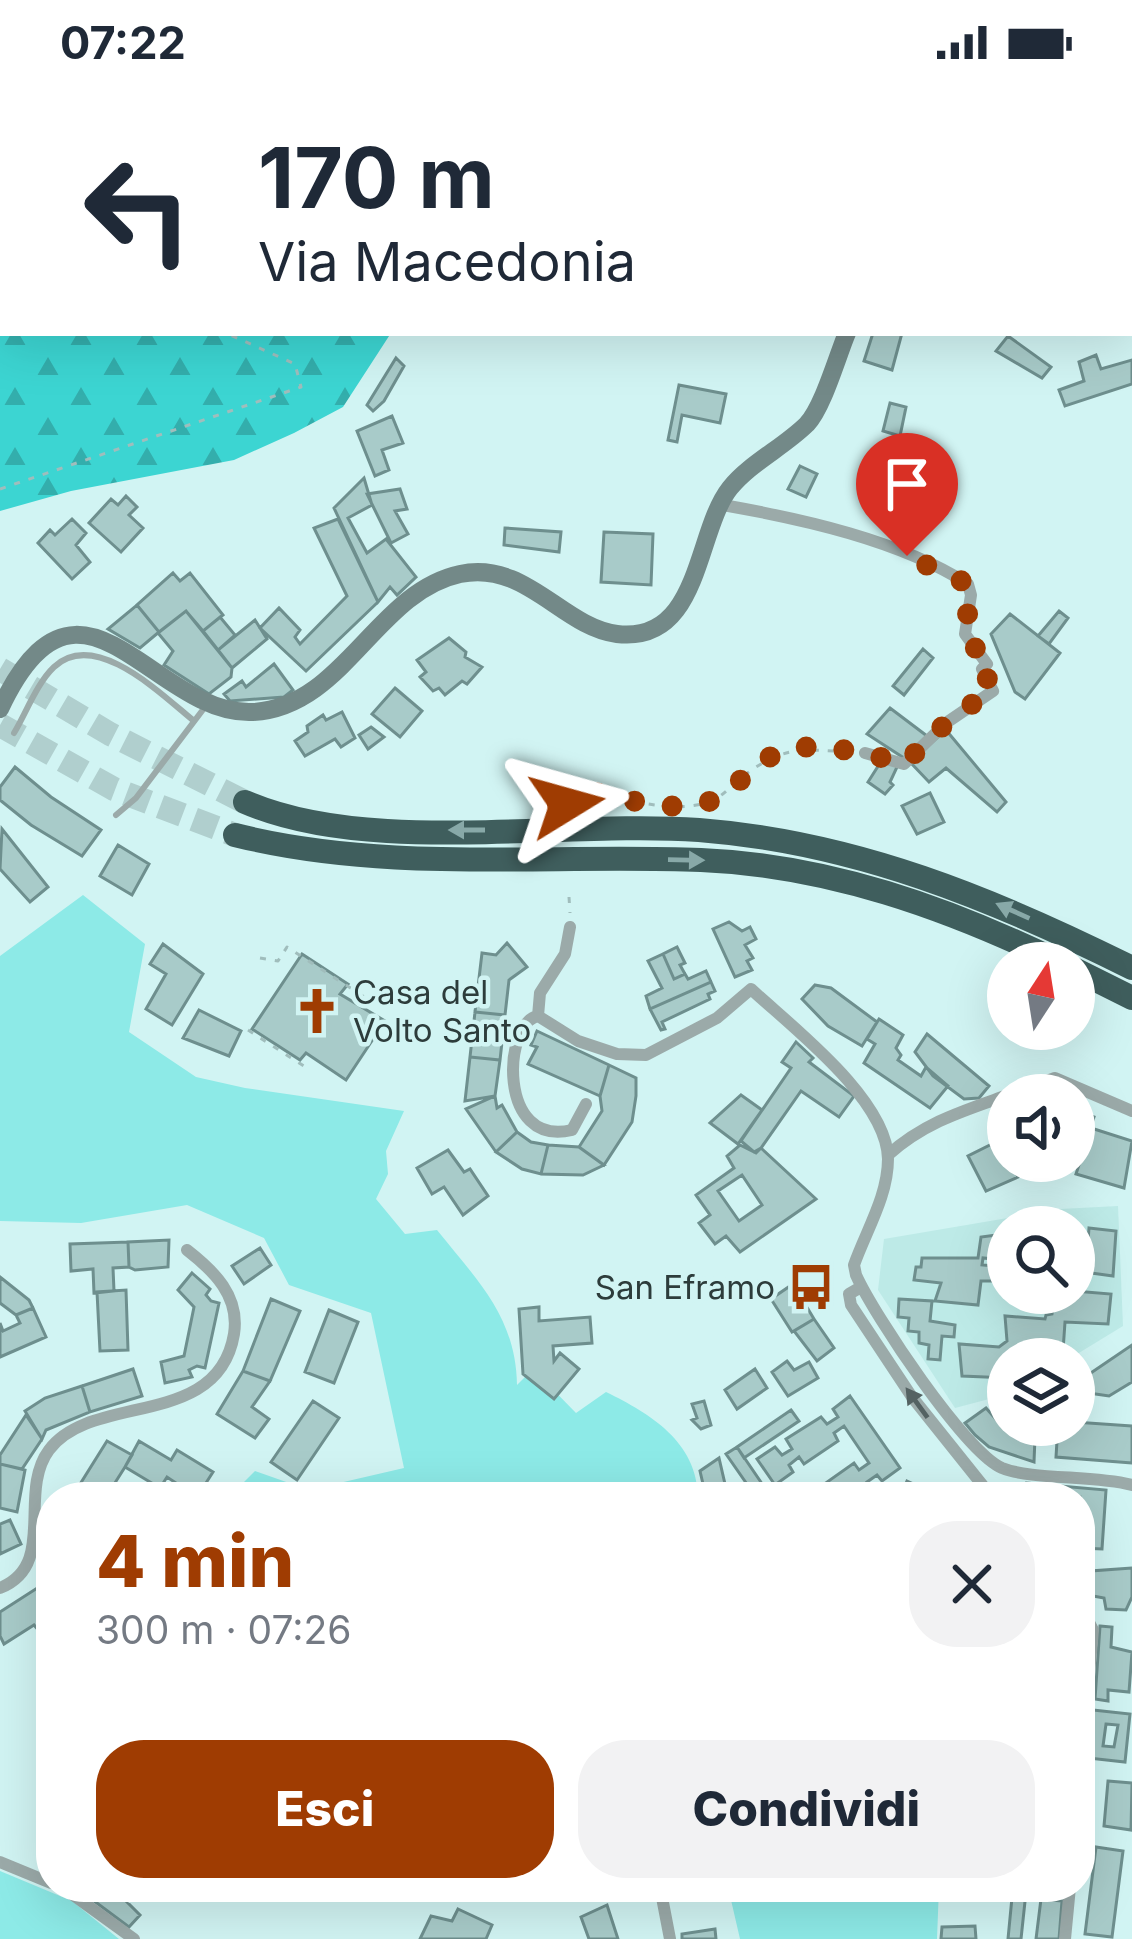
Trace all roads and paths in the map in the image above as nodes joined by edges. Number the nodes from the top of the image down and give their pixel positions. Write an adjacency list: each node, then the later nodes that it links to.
1 (233, 336): 3 (path)
2 (846, 336): 4 (street)
3 (0, 489)
4 (723, 505): 5 (street); 9 (street)
5 (208, 704): 6 (street); 7 (lane)
6 (2, 705)
7 (194, 721): 8 (lane); 12 (lane)
8 (14, 733)
9 (865, 753): 11 (path)
10 (245, 802): 18 (highway, one-way to 10)
11 (567, 804)
12 (116, 815)
13 (235, 836): 16 (highway, one-way to 16)
14 (569, 897): 15 (path)
15 (570, 927): 20 (street)
16 (1012, 942)
17 (260, 958): 19 (path)
18 (1125, 965)
19 (366, 998)
20 (538, 1016): 27 (street); 29 (street)
21 (248, 1030): 23 (path)
22 (297, 1050): 23 (path)
23 (292, 1058): 24 (path)
24 (310, 1070)
25 (1095, 1095): 28 (street)
26 (987, 1102): 29 (street)
27 (586, 1104)
28 (1132, 1111)
29 (888, 1155): 31 (street)
30 (187, 1250): 34 (street)
31 (861, 1287): 32 (street, one-way to 31); 33 (street)
32 (980, 1482)
33 (1132, 1485)
34 (0, 1588)
35 (0, 1862): 36 (street)
36 (36, 1876)
37 (83, 1902): 40 (street)
38 (663, 1902): 41 (street)
39 (1069, 1902): 42 (street)
40 (134, 1939)
41 (670, 1939)
42 (1065, 1939)

